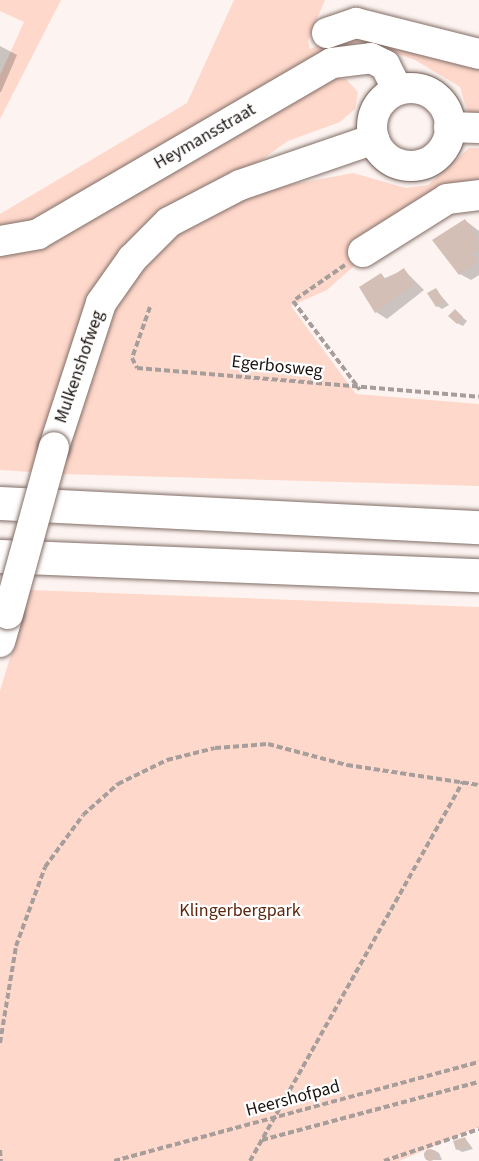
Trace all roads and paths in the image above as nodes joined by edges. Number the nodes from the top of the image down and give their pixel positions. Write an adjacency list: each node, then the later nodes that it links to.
1 (327, 33): 2 (street)
2 (479, 54)
3 (398, 90): 4 (street); 5 (street); 8 (street, Heymansstraat)
4 (464, 128): 5 (street); 6 (path)
5 (374, 139): 17 (street, Mulkenshofweg, bridge)
6 (380, 171)
7 (479, 195): 9 (street)
8 (0, 241)
9 (363, 252): 11 (path)
10 (150, 307): 11 (path, Egerbosweg)
11 (360, 391): 12 (path, Egerbosweg)
12 (479, 397)
13 (0, 504): 14 (highway)
14 (479, 527)
15 (0, 556): 16 (highway)
16 (479, 575)
17 (4, 628)
18 (463, 782): 19 (path); 20 (path); 23 (path)
19 (479, 785)
20 (0, 1043)
21 (479, 1062): 23 (path, Heershofpad)
22 (479, 1082): 25 (path)
23 (275, 1118): 25 (path); 28 (path, Heershofpad)
24 (479, 1129): 30 (path)
25 (262, 1140): 29 (path)
26 (0, 1150): 27 (path)
27 (1, 1161)
28 (114, 1161)
29 (250, 1161)
30 (384, 1161)

